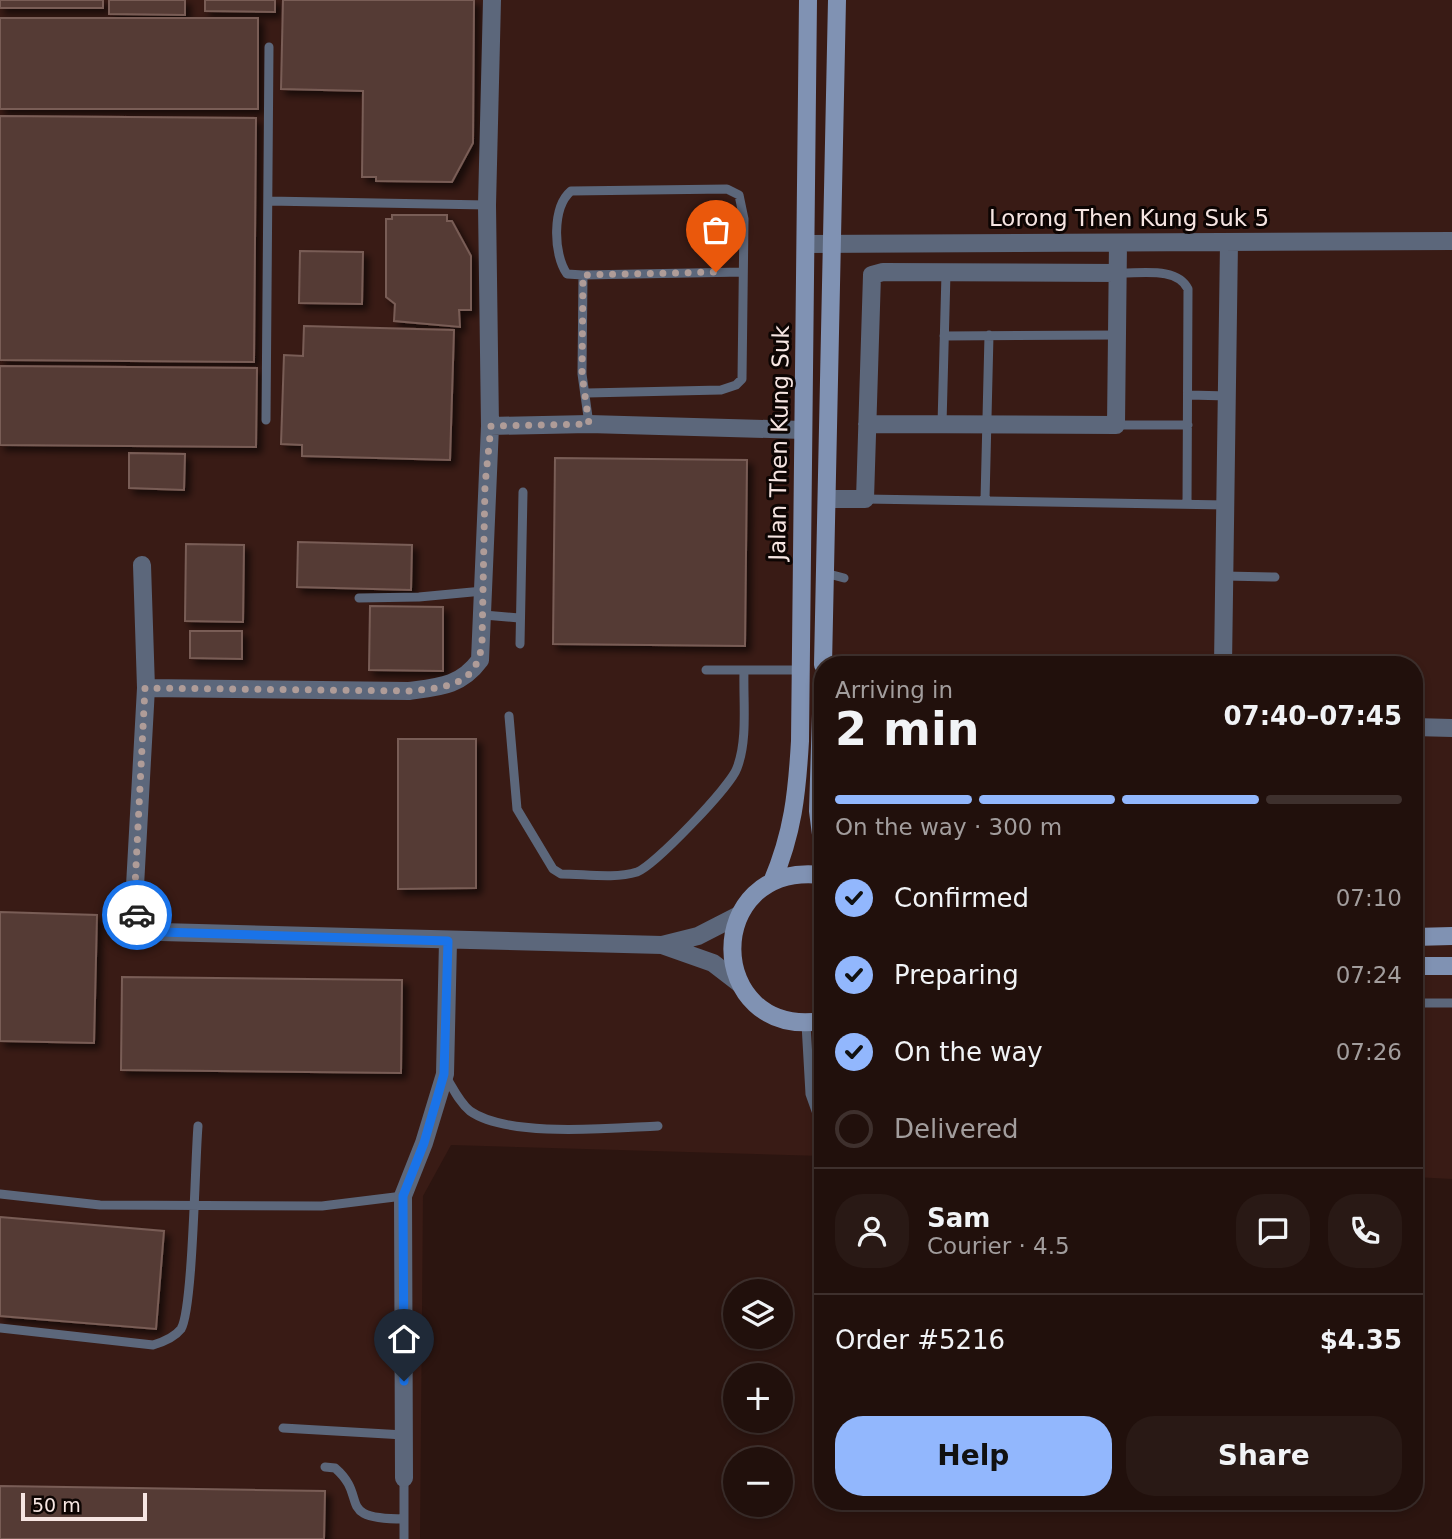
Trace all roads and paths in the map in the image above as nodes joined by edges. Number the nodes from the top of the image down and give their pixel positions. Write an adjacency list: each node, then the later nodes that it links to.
1 (492, 0): 6 (street)
2 (808, 0): 11 (street, Jalan Then Kung Suk)
3 (837, 0): 12 (street)
4 (269, 47): 5 (lane)
5 (268, 201): 6 (lane); 24 (lane)
6 (487, 205): 31 (street)
7 (1452, 241): 8 (street, Lorong Then Kung Suk 5)
8 (1229, 242): 10 (street, Lorong Then Kung Suk 5); 23 (street)
9 (998, 243): 10 (street, Lorong Then Kung Suk 5); 12 (street, Lorong Then Kung Suk 5); 15 (street)
10 (1118, 243): 16 (street)
11 (806, 244): 12 (street, Lorong Then Kung Suk 5); 32 (street, Jalan Then Kung Suk)
12 (834, 244): 34 (street)
13 (743, 272): 17 (lane); 17 (lane); 21 (lane)
14 (946, 273): 15 (street); 20 (lane); 26 (street)
15 (997, 273): 16 (street)
16 (1118, 273): 19 (street); 22 (lane)
17 (583, 275): 21 (lane)
18 (989, 335): 19 (lane); 20 (lane); 28 (lane)
19 (1117, 335): 29 (street)
20 (944, 336): 27 (lane)
21 (587, 393): 25 (lane)
22 (1189, 396): 23 (lane); 30 (lane)
23 (1228, 396): 38 (street)
24 (265, 420)
25 (589, 424): 31 (street); 32 (street)
26 (867, 424): 27 (street); 35 (street)
27 (942, 424): 28 (street)
28 (987, 425): 29 (street); 36 (lane)
29 (1116, 425): 30 (lane)
30 (1188, 425): 37 (lane)
31 (491, 426): 44 (street)
32 (803, 430): 52 (street, Jalan Then Kung Suk)
33 (523, 492): 47 (lane)
34 (827, 499): 35 (street); 40 (street)
35 (865, 499): 36 (lane)
36 (985, 500): 37 (lane)
37 (1187, 504): 38 (lane)
38 (1227, 505): 41 (street)
39 (142, 565): 54 (street)
40 (825, 573): 43 (lane); 49 (street)
41 (1225, 576): 42 (lane); 50 (street)
42 (1275, 577)
43 (844, 578)
44 (485, 591): 45 (lane); 46 (street)
45 (359, 598)
46 (484, 615): 47 (lane); 54 (street)
47 (519, 618): 48 (lane)
48 (520, 644)
49 (823, 656)
50 (1223, 656)
51 (706, 670): 53 (lane)
52 (801, 670): 53 (lane); 59 (street, Jalan Then Kung Suk)
53 (744, 671): 55 (lane)
54 (145, 688): 63 (street)
55 (509, 716)
56 (1423, 727): 57 (street)
57 (1452, 728)
58 (814, 874): 59 (street)
59 (772, 882): 60 (street)
60 (739, 915): 64 (street); 67 (street)
61 (1452, 936): 62 (street)
62 (1423, 937)
63 (448, 941): 64 (street); 71 (street)
64 (662, 945): 67 (street)
65 (1423, 966): 66 (street)
66 (1452, 966)
67 (739, 983): 70 (street)
68 (1423, 1003): 69 (lane)
69 (1452, 1003)
70 (814, 1022): 72 (lane)
71 (444, 1074): 74 (lane); 76 (street)
72 (814, 1105)
73 (198, 1126): 77 (lane)
74 (658, 1126)
75 (0, 1194): 77 (lane)
76 (403, 1196): 77 (lane); 80 (street)
77 (193, 1204): 78 (lane)
78 (0, 1328)
79 (283, 1428): 80 (lane)
80 (404, 1436): 82 (street)
81 (326, 1468): 83 (lane)
82 (404, 1478): 83 (lane)
83 (404, 1519): 84 (lane)
84 (404, 1539)

